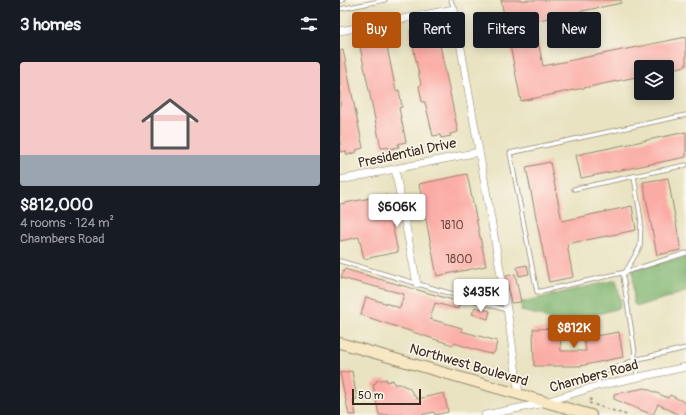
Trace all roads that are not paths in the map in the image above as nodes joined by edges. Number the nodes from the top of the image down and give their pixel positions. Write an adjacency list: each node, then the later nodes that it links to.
1 (343, 0): 4 (lane)
2 (385, 0): 5 (lane)
3 (451, 0): 6 (lane)
4 (340, 1)
5 (340, 9)
6 (454, 9): 7 (street); 9 (street)
7 (340, 31)
8 (686, 115): 17 (lane)
9 (479, 152): 11 (street, Presidential Drive); 19 (street)
10 (686, 165): 12 (lane)
11 (394, 169): 13 (street, Presidential Drive); 18 (street)
12 (634, 176): 14 (lane); 17 (lane)
13 (340, 180)
14 (574, 189)
15 (686, 253): 17 (lane)
16 (340, 261): 18 (lane)
17 (626, 272): 22 (lane)
18 (417, 284): 19 (lane)
19 (507, 310): 26 (street)
20 (340, 343): 26 (main road, Northwest Boulevard)
21 (686, 348): 22 (lane)
22 (634, 360): 24 (lane); 25 (lane)
23 (686, 367): 24 (street, Chambers Road)
24 (638, 377): 25 (street, Chambers Road)
25 (597, 386): 27 (street, Chambers Road)
26 (520, 395): 27 (main road, Northwest Boulevard)
27 (547, 402): 28 (street, Chambers Road); 29 (main road, Northwest Boulevard)
28 (485, 415)
29 (591, 415)

